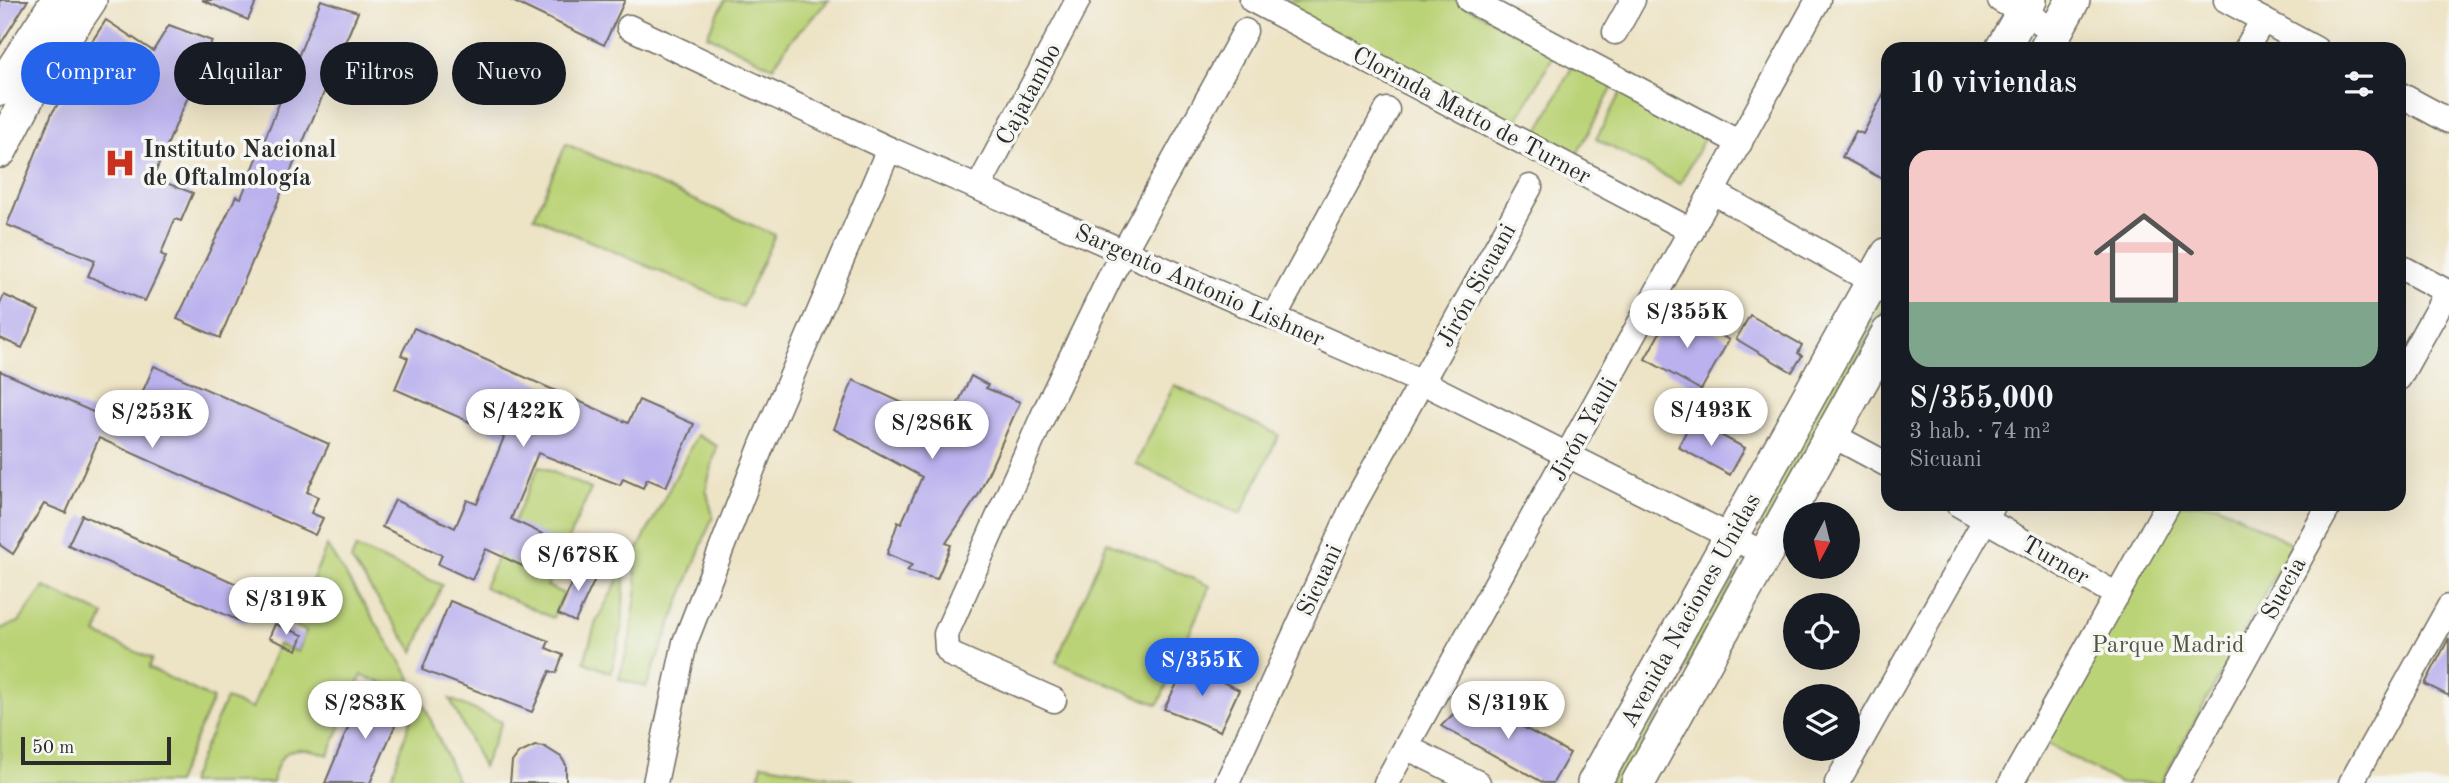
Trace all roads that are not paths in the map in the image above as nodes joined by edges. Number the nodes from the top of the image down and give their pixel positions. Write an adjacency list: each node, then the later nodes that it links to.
1 (58, 0): 19 (main road)
2 (90, 0): 19 (main road)
3 (1078, 0): 27 (street, Cajatambo)
4 (1252, 0): 29 (street, Clorinda Matto de Turner)
5 (1469, 0): 23 (street)
6 (1633, 0): 14 (street)
7 (1818, 0): 23 (street, Jirón Yauli)
8 (2073, 0): 15 (main road)
9 (2226, 0): 11 (street)
10 (2017, 4): 15 (street); 16 (main road)
11 (2263, 20): 17 (street); 18 (street)
12 (629, 27): 24 (street, Sargento Antonio Lishner)
13 (1245, 31): 30 (street)
14 (1615, 32)
15 (2051, 40)
16 (2004, 42)
17 (2250, 42)
18 (2303, 42)
19 (7, 96): 25 (main road)
20 (2406, 97): 22 (street)
21 (1387, 110): 34 (street)
22 (2446, 112)
23 (1740, 143): 28 (street, Jirón Yauli)
24 (889, 149): 27 (street, Sargento Antonio Lishner); 50 (street)
25 (0, 151)
26 (1530, 187): 37 (street, Jirón Sicuani)
27 (978, 188): 30 (street, Sargento Antonio Lishner)
28 (1713, 192): 29 (street, Jirón Yauli); 31 (street)
29 (1692, 231): 39 (street, Jirón Yauli)
30 (1124, 250): 34 (street, Sargento Antonio Lishner); 48 (street)
31 (1880, 268): 44 (main road, Avenida Naciones Unidas)
32 (2406, 270): 33 (street)
33 (2448, 293): 36 (street)
34 (1274, 317): 37 (street, Sargento Antonio Lishner)
35 (1881, 346): 38 (main road, Avenida Naciones Unidas)
36 (2406, 366)
37 (1422, 382): 39 (street, Sargento Antonio Lishner); 51 (street, Sicuani)
38 (1832, 435): 40 (street); 45 (main road, Avenida Naciones Unidas)
39 (1569, 454): 44 (street, Sargento Antonio Lishner); 49 (street, Jirón Yauli)
40 (1881, 461)
41 (2164, 511): 46 (street)
42 (2326, 511): 58 (street, Suecia)
43 (1990, 512): 46 (street, Turner); 56 (street)
44 (1731, 537): 45 (street, Sargento Antonio Lishner); 54 (main road, Avenida Naciones Unidas)
45 (1765, 554): 55 (main road, Avenida Naciones Unidas)
46 (2117, 594): 57 (street)
47 (2449, 607): 59 (street)
48 (1054, 700)
49 (1406, 747): 52 (street, Jirón Yauli); 53 (street)
50 (655, 783)
51 (1227, 783)
52 (1386, 783)
53 (1478, 783)
54 (1594, 783)
55 (1638, 783)
56 (1837, 783)
57 (2011, 783)
58 (2176, 783)
59 (2351, 783)

